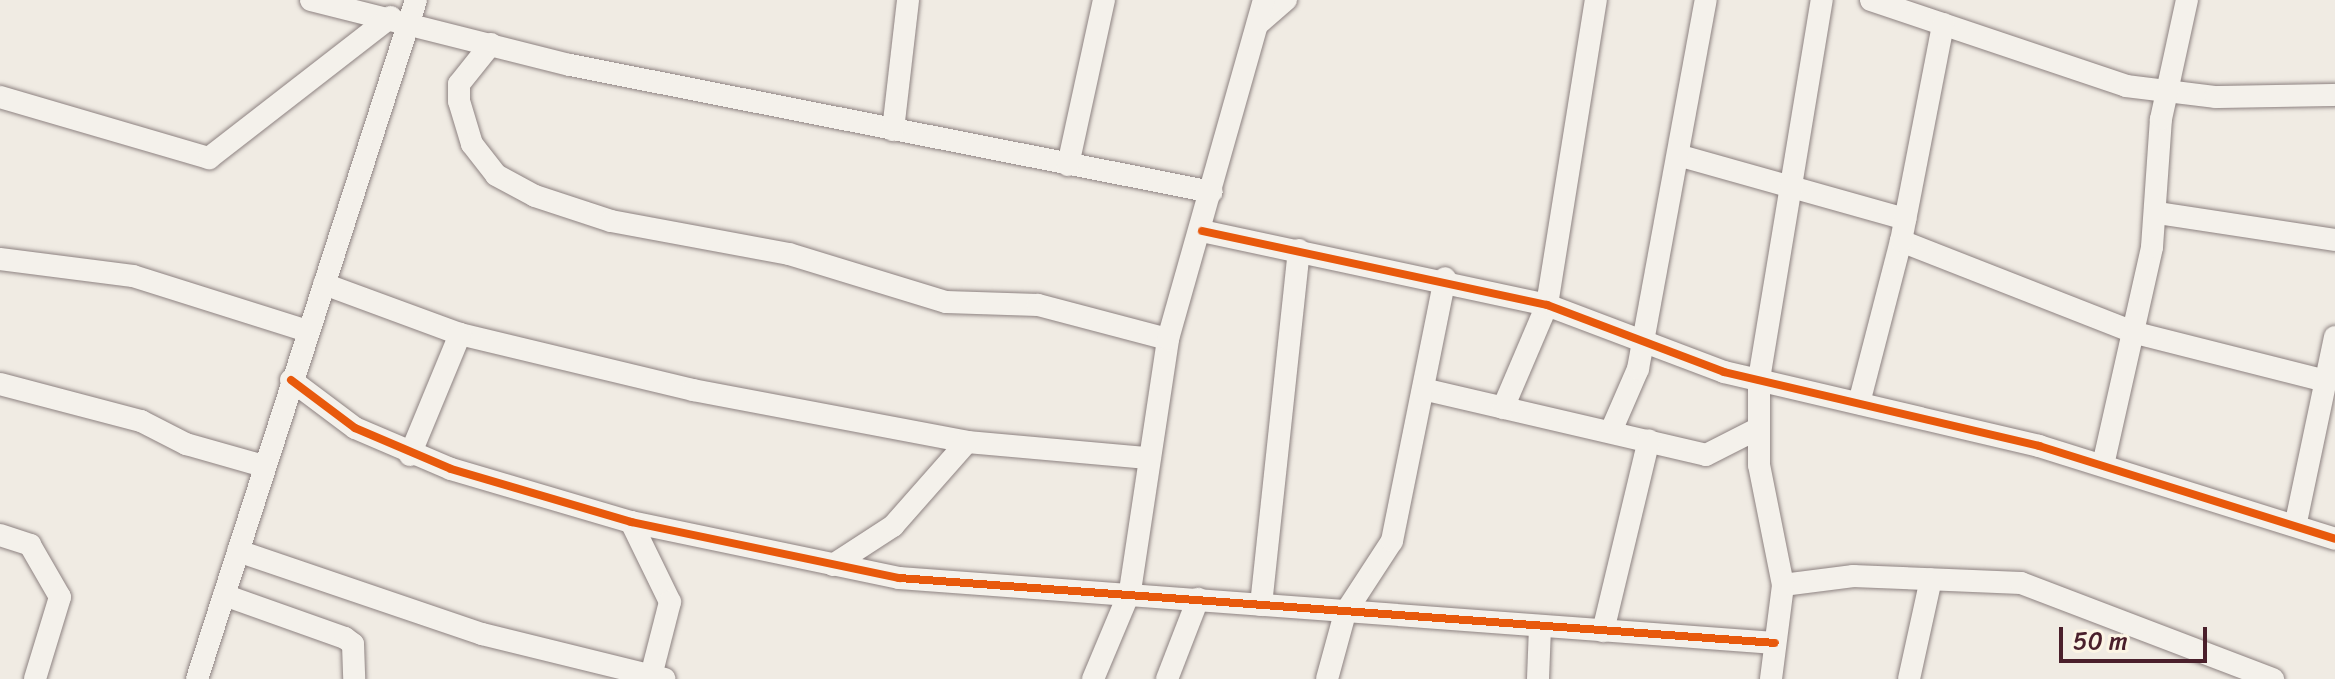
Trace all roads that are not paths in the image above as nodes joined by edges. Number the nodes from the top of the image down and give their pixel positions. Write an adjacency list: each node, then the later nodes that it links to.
1 (311, 0): 11 (street)
2 (908, 0): 18 (street)
3 (1104, 0): 20 (street)
4 (1264, 0): 12 (street)
5 (1286, 0): 12 (street)
6 (1596, 0): 31 (street)
7 (1706, 0): 19 (street)
8 (1822, 0): 21 (street)
9 (1871, 0): 13 (street)
10 (2187, 0): 15 (street)
11 (406, 13): 14 (street); 17 (street); 30 (street)
12 (1258, 24): 22 (street)
13 (1943, 24): 15 (street); 24 (street)
14 (491, 44): 18 (street); 36 (street)
15 (2165, 94): 16 (street); 23 (street)
16 (2335, 95)
17 (0, 97)
18 (893, 130): 20 (street)
19 (1681, 156): 21 (street); 35 (street)
20 (1068, 165): 22 (street)
21 (1793, 184): 24 (street); 38 (street)
22 (1212, 192): 25 (street)
23 (2158, 213): 26 (street); 33 (street)
24 (1903, 230): 33 (street); 43 (street)
25 (1202, 231): 27 (street); 36 (street)
26 (2335, 240)
27 (1299, 250): 29 (street); 65 (street)
28 (0, 259): 32 (street)
29 (1445, 278): 31 (street); 42 (street)
30 (324, 284): 32 (street); 34 (street)
31 (1547, 305): 35 (street); 44 (street)
32 (307, 331): 39 (street)
33 (2136, 333): 40 (street); 52 (street)
34 (460, 334): 49 (street); 50 (street)
35 (1640, 337): 38 (street); 47 (street)
36 (1168, 339): 51 (street)
37 (2334, 345): 40 (street)
38 (1759, 379): 43 (street); 46 (street)
39 (291, 380): 50 (street); 53 (street)
40 (2326, 381): 45 (street)
41 (0, 384): 53 (street)
42 (1427, 390): 44 (street); 66 (street)
43 (1859, 403): 52 (street)
44 (1503, 408): 47 (street)
45 (2327, 416): 55 (street)
46 (1759, 428): 48 (street); 61 (street)
47 (1611, 431): 48 (street)
48 (1649, 440): 68 (street)
49 (967, 442): 51 (street); 59 (street)
50 (410, 455): 54 (street)
51 (1148, 458): 62 (street)
52 (2103, 465): 55 (street)
53 (264, 466): 58 (street)
54 (631, 522): 59 (street); 71 (street)
55 (2296, 522): 57 (street)
56 (0, 535): 72 (street)
57 (2335, 539)
58 (238, 551): 63 (street); 71 (street)
59 (833, 565): 62 (street)
60 (1931, 579): 61 (street); 70 (street); 80 (street)
61 (1783, 585): 69 (street)
62 (1130, 591): 64 (street); 75 (street)
63 (224, 595): 73 (street); 74 (street)
64 (1198, 599): 65 (street); 76 (street)
65 (1261, 605): 66 (street)
66 (1345, 613): 67 (street); 77 (street)
67 (1540, 626): 68 (street); 78 (street)
68 (1603, 631): 69 (street)
69 (1775, 643): 79 (street)
70 (2222, 669): 81 (street)
71 (658, 677)
72 (35, 679)
73 (197, 679)
74 (354, 679)
75 (1093, 679)
76 (1167, 679)
77 (1327, 679)
78 (1538, 679)
79 (1771, 679)
80 (1909, 679)
81 (2273, 679)

